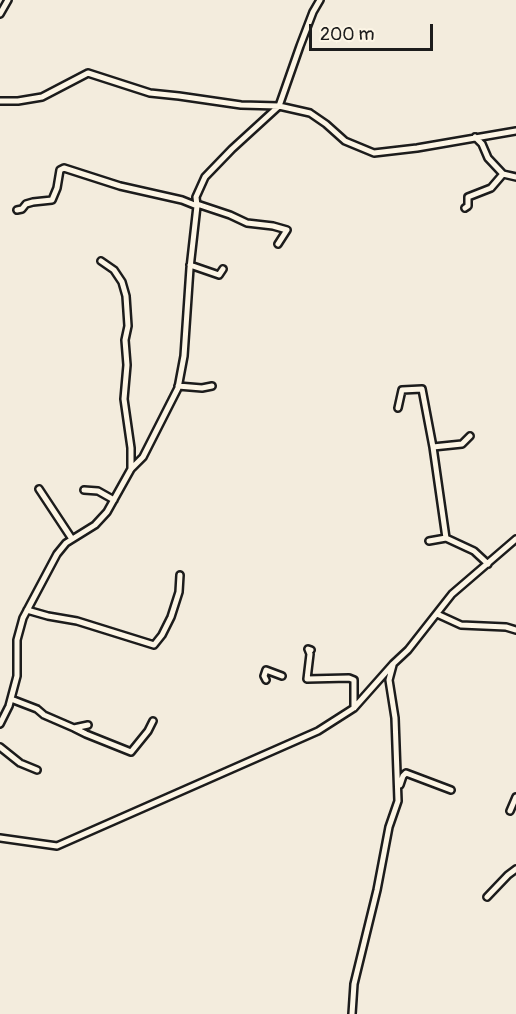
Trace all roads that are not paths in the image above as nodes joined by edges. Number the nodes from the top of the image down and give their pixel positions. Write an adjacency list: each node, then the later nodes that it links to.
1 (8, 0): 3 (street)
2 (320, 0): 5 (street)
3 (0, 14)
4 (0, 100): 5 (street)
5 (279, 106): 7 (street); 10 (street)
6 (516, 131): 7 (street)
7 (475, 137): 8 (street)
8 (503, 174): 9 (street); 11 (street)
9 (516, 177)
10 (197, 205): 12 (street); 13 (street); 15 (street)
11 (465, 208)
12 (17, 210)
13 (279, 244)
14 (101, 261): 22 (street)
15 (190, 265): 16 (street); 17 (street)
16 (223, 269)
17 (178, 386): 18 (street); 22 (street)
18 (212, 387)
19 (398, 408): 21 (street)
20 (470, 436): 21 (street)
21 (433, 447): 26 (street)
22 (131, 469): 25 (street)
23 (39, 489): 27 (street)
24 (84, 490): 25 (street)
25 (114, 500): 27 (street)
26 (446, 538): 29 (street); 30 (street)
27 (72, 539): 32 (street)
28 (516, 539): 30 (street)
29 (429, 540)
30 (488, 564): 33 (street)
31 (180, 575): 32 (street)
32 (27, 610): 39 (street)
33 (437, 614): 34 (street); 36 (street)
34 (516, 630)
35 (311, 650): 40 (street)
36 (393, 664): 40 (street); 49 (street)
37 (282, 676): 38 (street)
38 (266, 680)
39 (11, 699): 42 (street); 44 (street)
40 (354, 708): 51 (street)
41 (153, 721): 44 (street)
42 (0, 724)
43 (88, 725): 44 (street)
44 (74, 728)
45 (0, 747): 46 (street)
46 (37, 770)
47 (450, 789): 49 (street)
48 (516, 797): 50 (street)
49 (398, 801): 54 (street)
50 (510, 811)
51 (0, 838)
52 (516, 870): 53 (street)
53 (487, 897)
54 (352, 1014)

